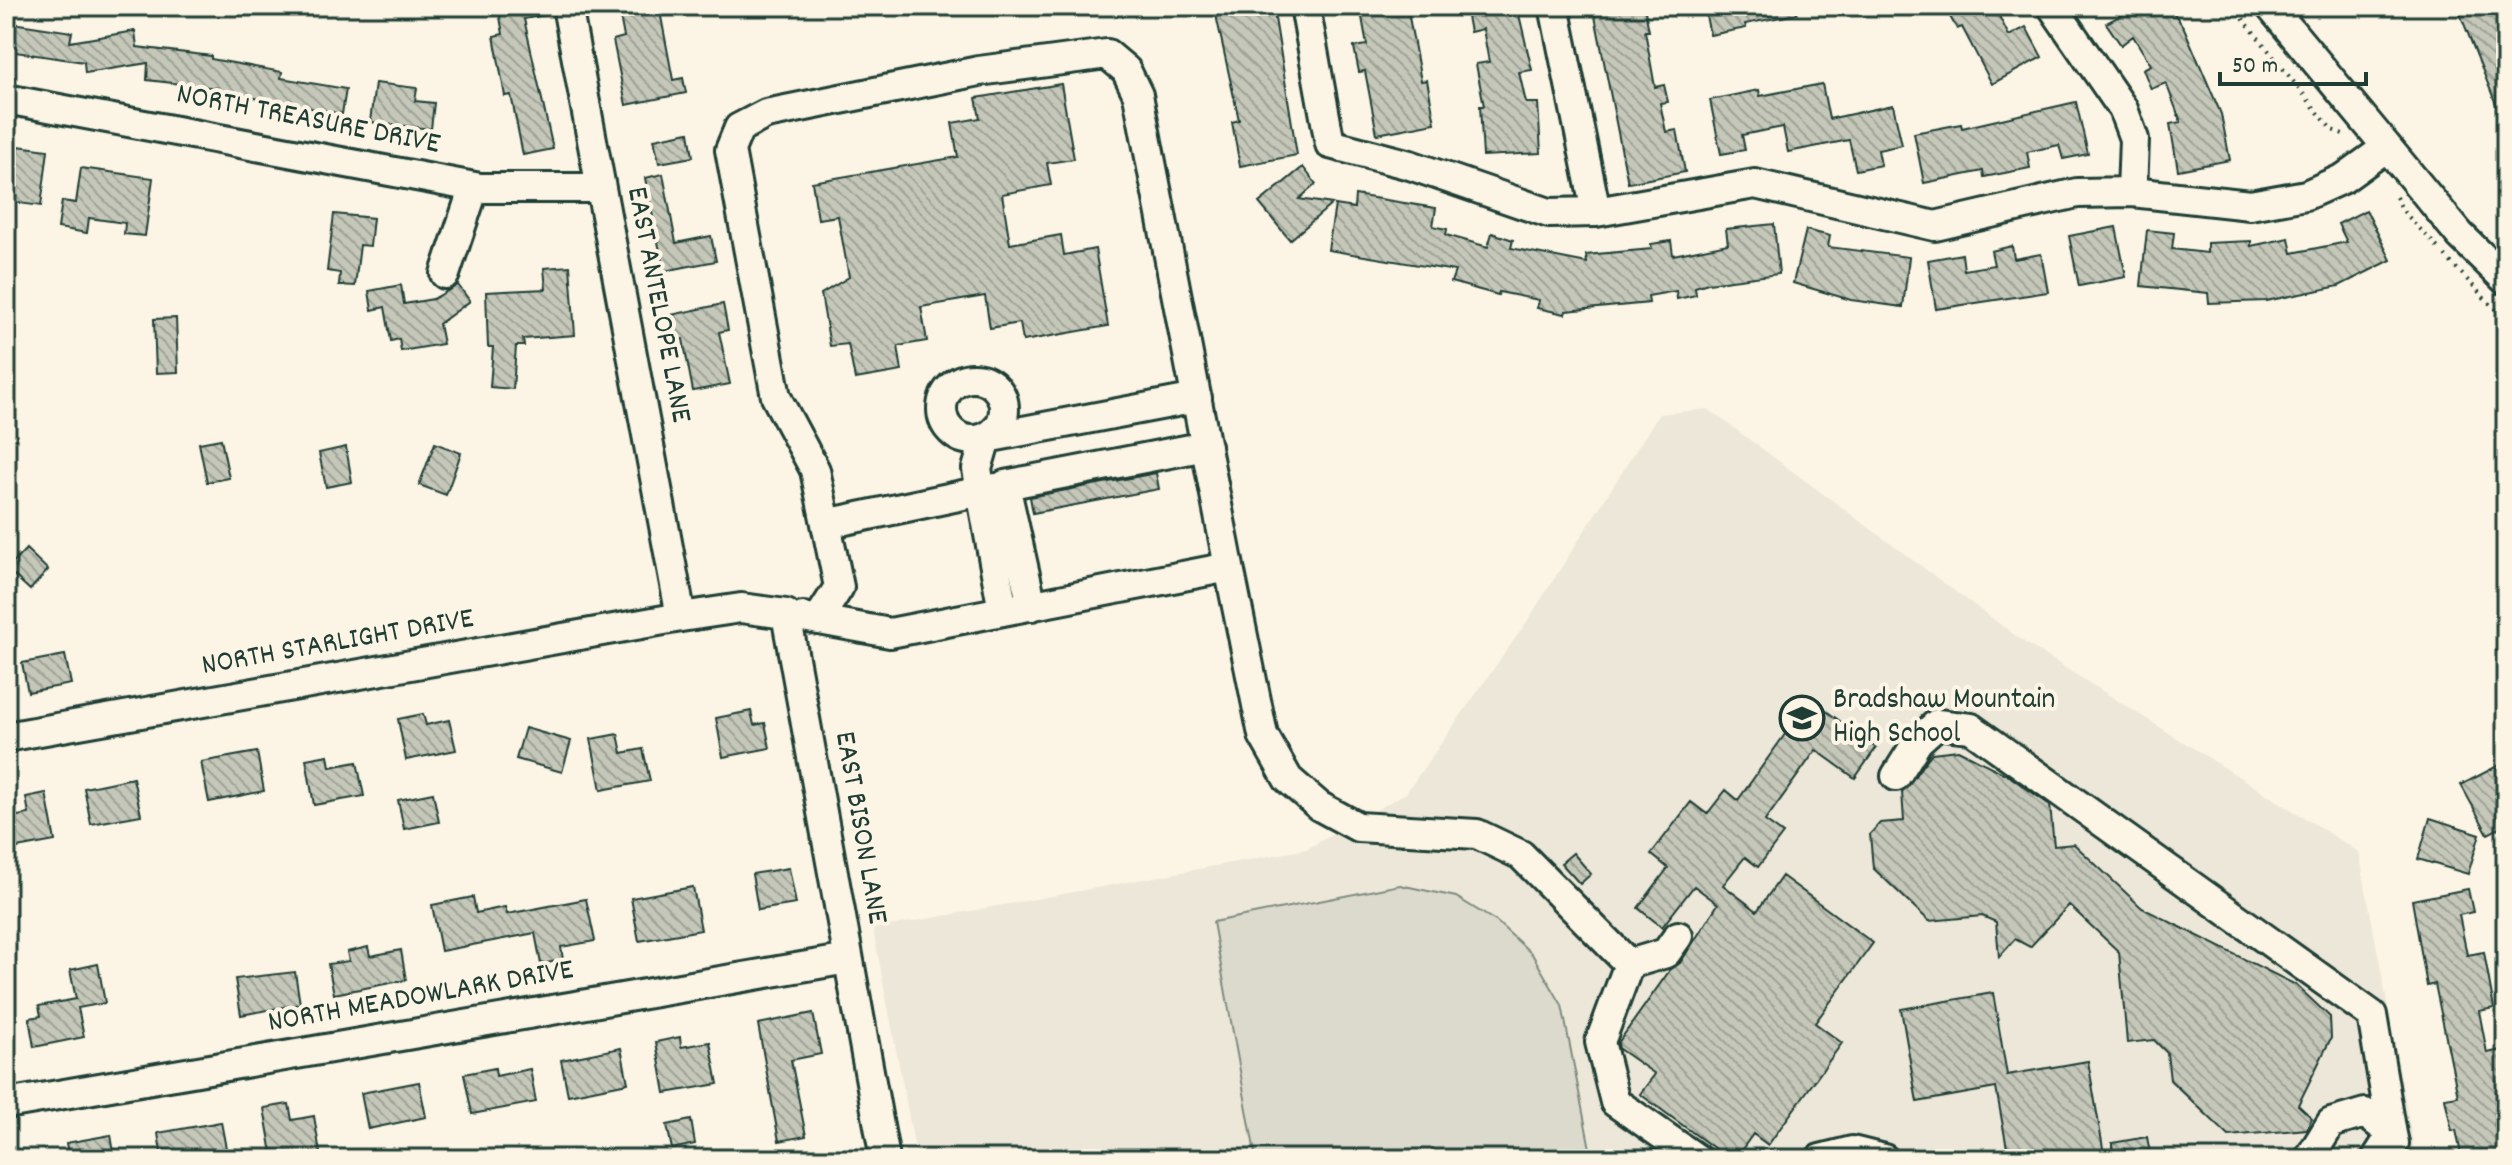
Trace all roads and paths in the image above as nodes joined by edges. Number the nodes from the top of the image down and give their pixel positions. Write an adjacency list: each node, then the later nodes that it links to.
1 (567, 6): 11 (street, EAST ANTELOPE LANE)
2 (1305, 6): 13 (street)
3 (1554, 6): 13 (street)
4 (2052, 6): 12 (street)
5 (2233, 6): 8 (path)
6 (2270, 6): 9 (street)
7 (6, 99): 10 (street, NORTH TREASURE DRIVE)
8 (2355, 146)
9 (2387, 147): 12 (street); 15 (street)
10 (474, 187): 11 (street, NORTH TREASURE DRIVE); 14 (street)
11 (600, 188): 24 (street, EAST ANTELOPE LANE)
12 (2132, 192): 13 (street)
13 (1596, 212)
14 (445, 274)
15 (2506, 280)
16 (1197, 398): 17 (street); 18 (street); 19 (street)
17 (1206, 446): 18 (street); 20 (street)
18 (993, 489): 19 (street); 21 (street); 22 (street)
19 (826, 524): 25 (street)
20 (1229, 567): 21 (street); 30 (street)
21 (1032, 606): 22 (street)
22 (1003, 611): 25 (street)
23 (786, 614): 24 (street); 25 (street); 29 (street, EAST BISON LANE)
24 (681, 617): 26 (street, NORTH STARLIGHT DRIVE)
25 (818, 620)
26 (6, 737)
27 (1896, 776): 32 (street)
28 (1678, 936): 30 (street)
29 (848, 959): 31 (street, NORTH MEADOWLARK DRIVE); 33 (street, EAST BISON LANE)
30 (1629, 964): 34 (street)
31 (6, 1104)
32 (2395, 1146): 37 (street); 38 (street)
33 (885, 1159)
34 (1697, 1159)
35 (1820, 1159): 36 (street)
36 (1884, 1159)
37 (2309, 1159)
38 (2376, 1159)

